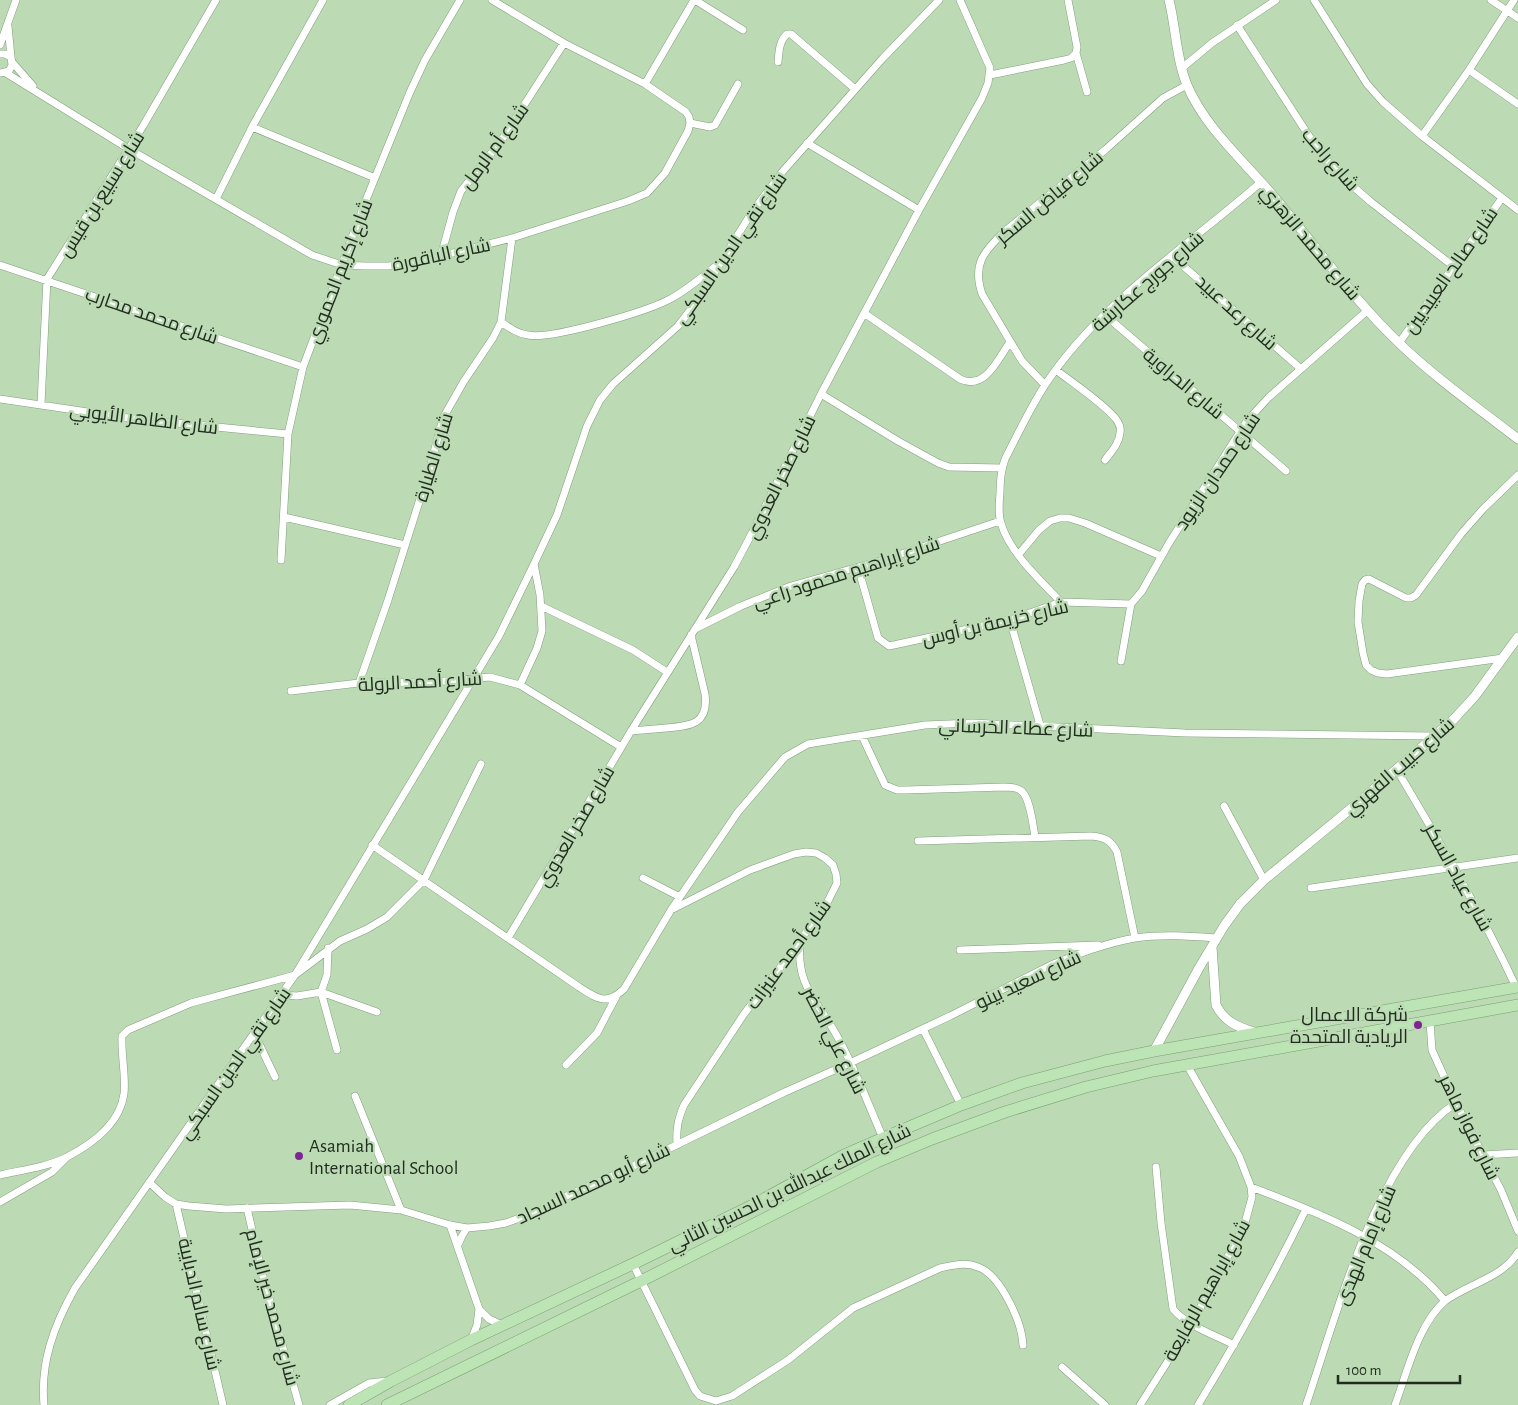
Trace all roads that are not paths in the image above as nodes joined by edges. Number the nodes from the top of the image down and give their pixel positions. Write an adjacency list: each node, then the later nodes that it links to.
1 (16, 0): 17 (street)
2 (216, 0): 41 (street, شارع سبيع بن قيس)
3 (323, 0): 38 (street)
4 (460, 0): 42 (street, شارع إكريم الحموري)
5 (492, 0): 20 (street)
6 (695, 0): 19 (street); 30 (street)
7 (939, 0): 33 (street, شارع تقي الدين السبكي)
8 (960, 0): 29 (street)
9 (1068, 0): 22 (street)
10 (1276, 0): 18 (street)
11 (1314, 0): 39 (street)
12 (1491, 0): 15 (street)
13 (1514, 0): 15 (street)
14 (1172, 1): 26 (street, شارع محمد الزهري)
15 (1507, 12): 16 (street); 27 (street)
16 (1518, 18)
17 (8, 23): 21 (street); 24 (street)
18 (1237, 25): 26 (street); 54 (street, شارع راجب)
19 (743, 30)
20 (564, 43): 30 (street); 49 (street, شارع أم الرمل)
21 (0, 45)
22 (1076, 53): 29 (street); 35 (street)
23 (0, 54): 24 (street)
24 (12, 59): 28 (street); 34 (street, شارع الباقورة)
25 (778, 62): 33 (street)
26 (1182, 68): 32 (street, شارع محمد الزهري)
27 (1469, 70): 36 (street); 39 (street)
28 (3, 73): 34 (street, شارع الباقورة)
29 (990, 75): 46 (street, شارع صخر العدوي)
30 (645, 84): 37 (street)
31 (738, 84): 37 (street)
32 (1187, 85): 43 (street, شارع محمد الزهري); 60 (street, شارع فياض السكر)
33 (855, 89): 40 (street, شارع تقي الدين السبكي)
34 (38, 92): 41 (street, شارع الباقورة)
35 (1088, 92)
36 (1518, 104)
37 (690, 123): 48 (street, شارع الباقورة)
38 (252, 127): 42 (street); 45 (street)
39 (1422, 136): 44 (street)
40 (807, 143): 46 (street); 51 (street, شارع تقي الدين السبكي)
41 (129, 149): 45 (street, شارع الباقورة); 55 (street, شارع سبيع بن قيس)
42 (375, 178): 53 (street, شارع إكريم الحموري)
43 (1261, 182): 50 (street, شارع جورج عكارشة); 56 (street, شارع محمد الزهري)
44 (1502, 198): 47 (street); 54 (street, شارع صالح العبيديين)
45 (216, 200): 53 (street, شارع الباقورة)
46 (919, 210): 57 (street, شارع صخر العدوي)
47 (1518, 210)
48 (512, 238): 49 (street, شارع الباقورة); 59 (street, شارع الطيارة)
49 (441, 256): 53 (street, شارع الباقورة)
50 (1172, 256): 58 (street, شارع جورج عكارشة); 63 (street, شارع رعد عبيد)
51 (721, 262): 59 (street); 82 (street, شارع تقي الدين السبكي)
52 (0, 265): 55 (street, شارع محمد محارب)
53 (342, 265): 62 (street, شارع إكريم الحموري)
54 (1453, 266): 61 (street, شارع صالح العبيديين)
55 (47, 280): 62 (street, شارع محمد محارب); 68 (street, شارع سبيع بن قيس)
56 (1368, 310): 61 (street, شارع محمد الزهري); 63 (street, شارع حمدان الزيود)
57 (864, 313): 60 (street); 66 (street, شارع صخر العدوي)
58 (1105, 315): 64 (street, شارع جورج عكارشة); 69 (street, شارع الحراوية)
59 (501, 322): 78 (street, شارع الطيارة)
60 (1010, 342): 65 (street, شارع فياض السكر)
61 (1399, 343): 71 (street, شارع محمد الزهري)
62 (304, 367): 70 (street, شارع إكريم الحموري)
63 (1301, 369): 69 (street, شارع حمدان الزيود)
64 (1056, 370): 65 (street, شارع جورج عكارشة); 72 (street)
65 (1045, 385): 73 (street, شارع جورج عكارشة)
66 (821, 394): 73 (street); 88 (street, شارع صخر العدوي)
67 (0, 399): 68 (street, شارع الظاهر الأيوبي)
68 (41, 404): 70 (street, شارع الظاهر الأيوبي)
69 (1240, 430): 74 (street, شارع الحراوية); 80 (street, شارع حمدان الزيود)
70 (288, 434): 76 (street, شارع إكريم الحموري)
71 (1518, 440)
72 (1105, 460)
73 (1002, 468): 77 (street, شارع جورج عكارشة)
74 (1286, 471)
75 (1518, 475): 90 (street)
76 (284, 517): 78 (street); 81 (street, شارع إكريم الحموري)
77 (1000, 521): 79 (street, شارع جورج عكارشة); 83 (street, شارع إبراهيم محمود راعي)
78 (405, 545): 94 (street, شارع الطيارة)
79 (1019, 554): 80 (street); 84 (street, شارع جورج عكارشة)
80 (1161, 556): 85 (street)
81 (281, 560)
82 (534, 564): 86 (street); 93 (street, شارع تقي الدين السبكي)
83 (858, 567): 87 (street, شارع خزيمة بن أوس); 88 (street, شارع إبراهيم محمود راعي)
84 (1061, 602): 85 (street, شارع خزيمة بن أوس); 87 (street, شارع خزيمة بن أوس)
85 (1131, 604): 91 (street)
86 (541, 606): 92 (street); 95 (street)
87 (1010, 620): 97 (street)
88 (693, 632): 92 (street, شارع صخر العدوي); 98 (street)
89 (1518, 638): 90 (street, شارع حبيب الفهري)
90 (1504, 658): 100 (street, شارع حبيب الفهري)
91 (1121, 662)
92 (667, 672): 98 (street, شارع صخر العدوي)
93 (473, 678): 94 (street, شارع أحمد الرولة); 95 (street, شارع أحمد الرولة); 107 (street, شارع تقي الدين السبكي)
94 (359, 683): 96 (street, شارع أحمد الرولة)
95 (520, 685): 101 (street, شارع أحمد الرولة)
96 (291, 691)
97 (1040, 726): 99 (street, شارع عطاء الخرساني); 100 (street, شارع عطاء الخرساني)
98 (631, 731): 101 (street, شارع صخر العدوي)
99 (862, 736): 105 (street); 114 (street, شارع عطاء الخرساني)
100 (1434, 736): 103 (street, شارع حبيب الفهري)
101 (621, 747): 116 (street, شارع صخر العدوي)
102 (481, 764): 111 (street, شارع تقي الدين السبكي)
103 (1397, 770): 109 (street, شارع عياد السكر); 112 (street, شارع حبيب الفهري)
104 (1224, 806): 112 (street)
105 (1035, 837): 106 (street); 117 (street)
106 (918, 841)
107 (372, 845): 111 (street); 124 (street, شارع تقي الدين السبكي)
108 (1518, 858): 109 (street)
109 (1454, 868): 113 (street); 125 (street, شارع عياد السكر)
110 (644, 878): 114 (street)
111 (424, 880): 116 (street); 122 (street, شارع تقي الدين السبكي)
112 (1264, 880): 118 (street, شارع حبيب الفهري)
113 (1311, 888)
114 (680, 897): 115 (street, شارع عطاء الخرساني)
115 (671, 910): 119 (street, شارع أحمد عنيزات); 128 (street, شارع عطاء الخرساني)
116 (508, 938): 128 (street)
117 (1135, 938): 118 (street, شارع سعيد بينو); 120 (street, شارع سعيد بينو)
118 (1216, 938): 121 (street, شارع حبيب الفهري)
119 (800, 939): 137 (street, شارع علي الخضر); 145 (street, شارع أحمد عنيزات)
120 (1106, 945): 123 (street); 132 (street, شارع سعيد بينو)
121 (1212, 946): 133 (street); 136 (street, شارع حبيب الفهري)
122 (328, 948): 124 (street, شارع تقي الدين السبكي); 126 (street)
123 (960, 950)
124 (295, 975): 127 (street, شارع تقي الدين السبكي); 148 (street)
125 (1517, 987): 133 (highway, شارع الملك عبدالله بن الحسين الثاني)
126 (321, 992): 127 (street); 130 (street); 135 (street)
127 (282, 995): 134 (street, شارع تقي الدين السبكي)
128 (617, 996): 138 (street, شارع عطاء الخرساني)
129 (1518, 1005): 131 (highway, شارع الملك عبدالله بن الحسين الثاني)
130 (377, 1012)
131 (1430, 1022): 139 (highway, شارع الملك عبدالله بن الحسين الثاني); 142 (street, شارع فواز ماهر)
132 (923, 1029): 137 (street, شارع سعيد بينو); 143 (street)
133 (1254, 1032): 136 (highway, شارع الملك عبدالله بن الحسين الثاني)
134 (254, 1033): 140 (street); 151 (street, شارع تقي الدين السبكي)
135 (337, 1050)
136 (1154, 1050): 143 (highway, شارع الملك عبدالله بن الحسين الثاني)
137 (850, 1063): 144 (street, شارع علي الخضر); 145 (street, شارع أبو محمد السجاد)
138 (566, 1065)
139 (1187, 1065): 152 (street, شارع إبراهيم الرفايعة); 165 (highway, شارع الملك عبدالله بن الحسين الثاني)
140 (275, 1077)
141 (355, 1096): 157 (street)
142 (1456, 1103): 147 (street, شارع فواز ماهر); 161 (street, شارع إمام الهدى)
143 (961, 1105): 144 (highway, شارع الملك عبدالله بن الحسين الثاني)
144 (883, 1138): 164 (highway, شارع الملك عبدالله بن الحسين الثاني)
145 (677, 1145): 159 (street, شارع أبو محمد السجاد)
146 (1517, 1153): 147 (street)
147 (1483, 1155): 160 (street, شارع فواز ماهر)
148 (67, 1157): 150 (street); 153 (street)
149 (1156, 1167): 168 (street)
150 (0, 1175)
151 (150, 1183): 154 (street, شارع أبو محمد السجاد); 175 (street, شارع تقي الدين السبكي)
152 (1251, 1187): 156 (street); 168 (street, شارع إبراهيم الرفايعة)
153 (0, 1202)
154 (176, 1204): 155 (street, شارع أبو محمد السجاد); 176 (street, شارع سالم الدبايبة)
155 (247, 1208): 157 (street, شارع أبو محمد السجاد); 177 (street, شارع محمد خير الإمام)
156 (1306, 1208): 161 (street); 172 (street)
157 (401, 1210): 158 (street, شارع أبو محمد السجاد)
158 (450, 1225): 159 (street, شارع أبو محمد السجاد); 162 (street)
159 (468, 1228): 162 (street)
160 (1518, 1231)
161 (1365, 1237): 166 (street); 184 (street, شارع إمام الهدى)
162 (458, 1244): 167 (street)
163 (1518, 1252): 166 (street)
164 (633, 1264): 165 (street); 169 (highway, شارع الملك عبدالله بن الحسين الثاني)
165 (641, 1280): 171 (street); 180 (highway, شارع الملك عبدالله بن الحسين الثاني)
166 (1445, 1301): 185 (street)
167 (479, 1309): 169 (street); 170 (street)
168 (1192, 1323): 172 (street); 182 (street, شارع إبراهيم الرفايعة)
169 (502, 1325): 170 (highway, شارع الملك عبدالله بن الحسين الثاني)
170 (471, 1340): 174 (highway, شارع الملك عبدالله بن الحسين الثاني)
171 (1023, 1345)
172 (1234, 1345): 183 (street)
173 (1062, 1367): 181 (street)
174 (391, 1381): 178 (street); 179 (highway, شارع الملك عبدالله بن الحسين الثاني)
175 (44, 1405)
176 (223, 1405)
177 (299, 1405)
178 (330, 1405)
179 (350, 1405)
180 (387, 1405)
181 (1105, 1405)
182 (1140, 1405)
183 (1198, 1405)
184 (1306, 1405)
185 (1395, 1405)

